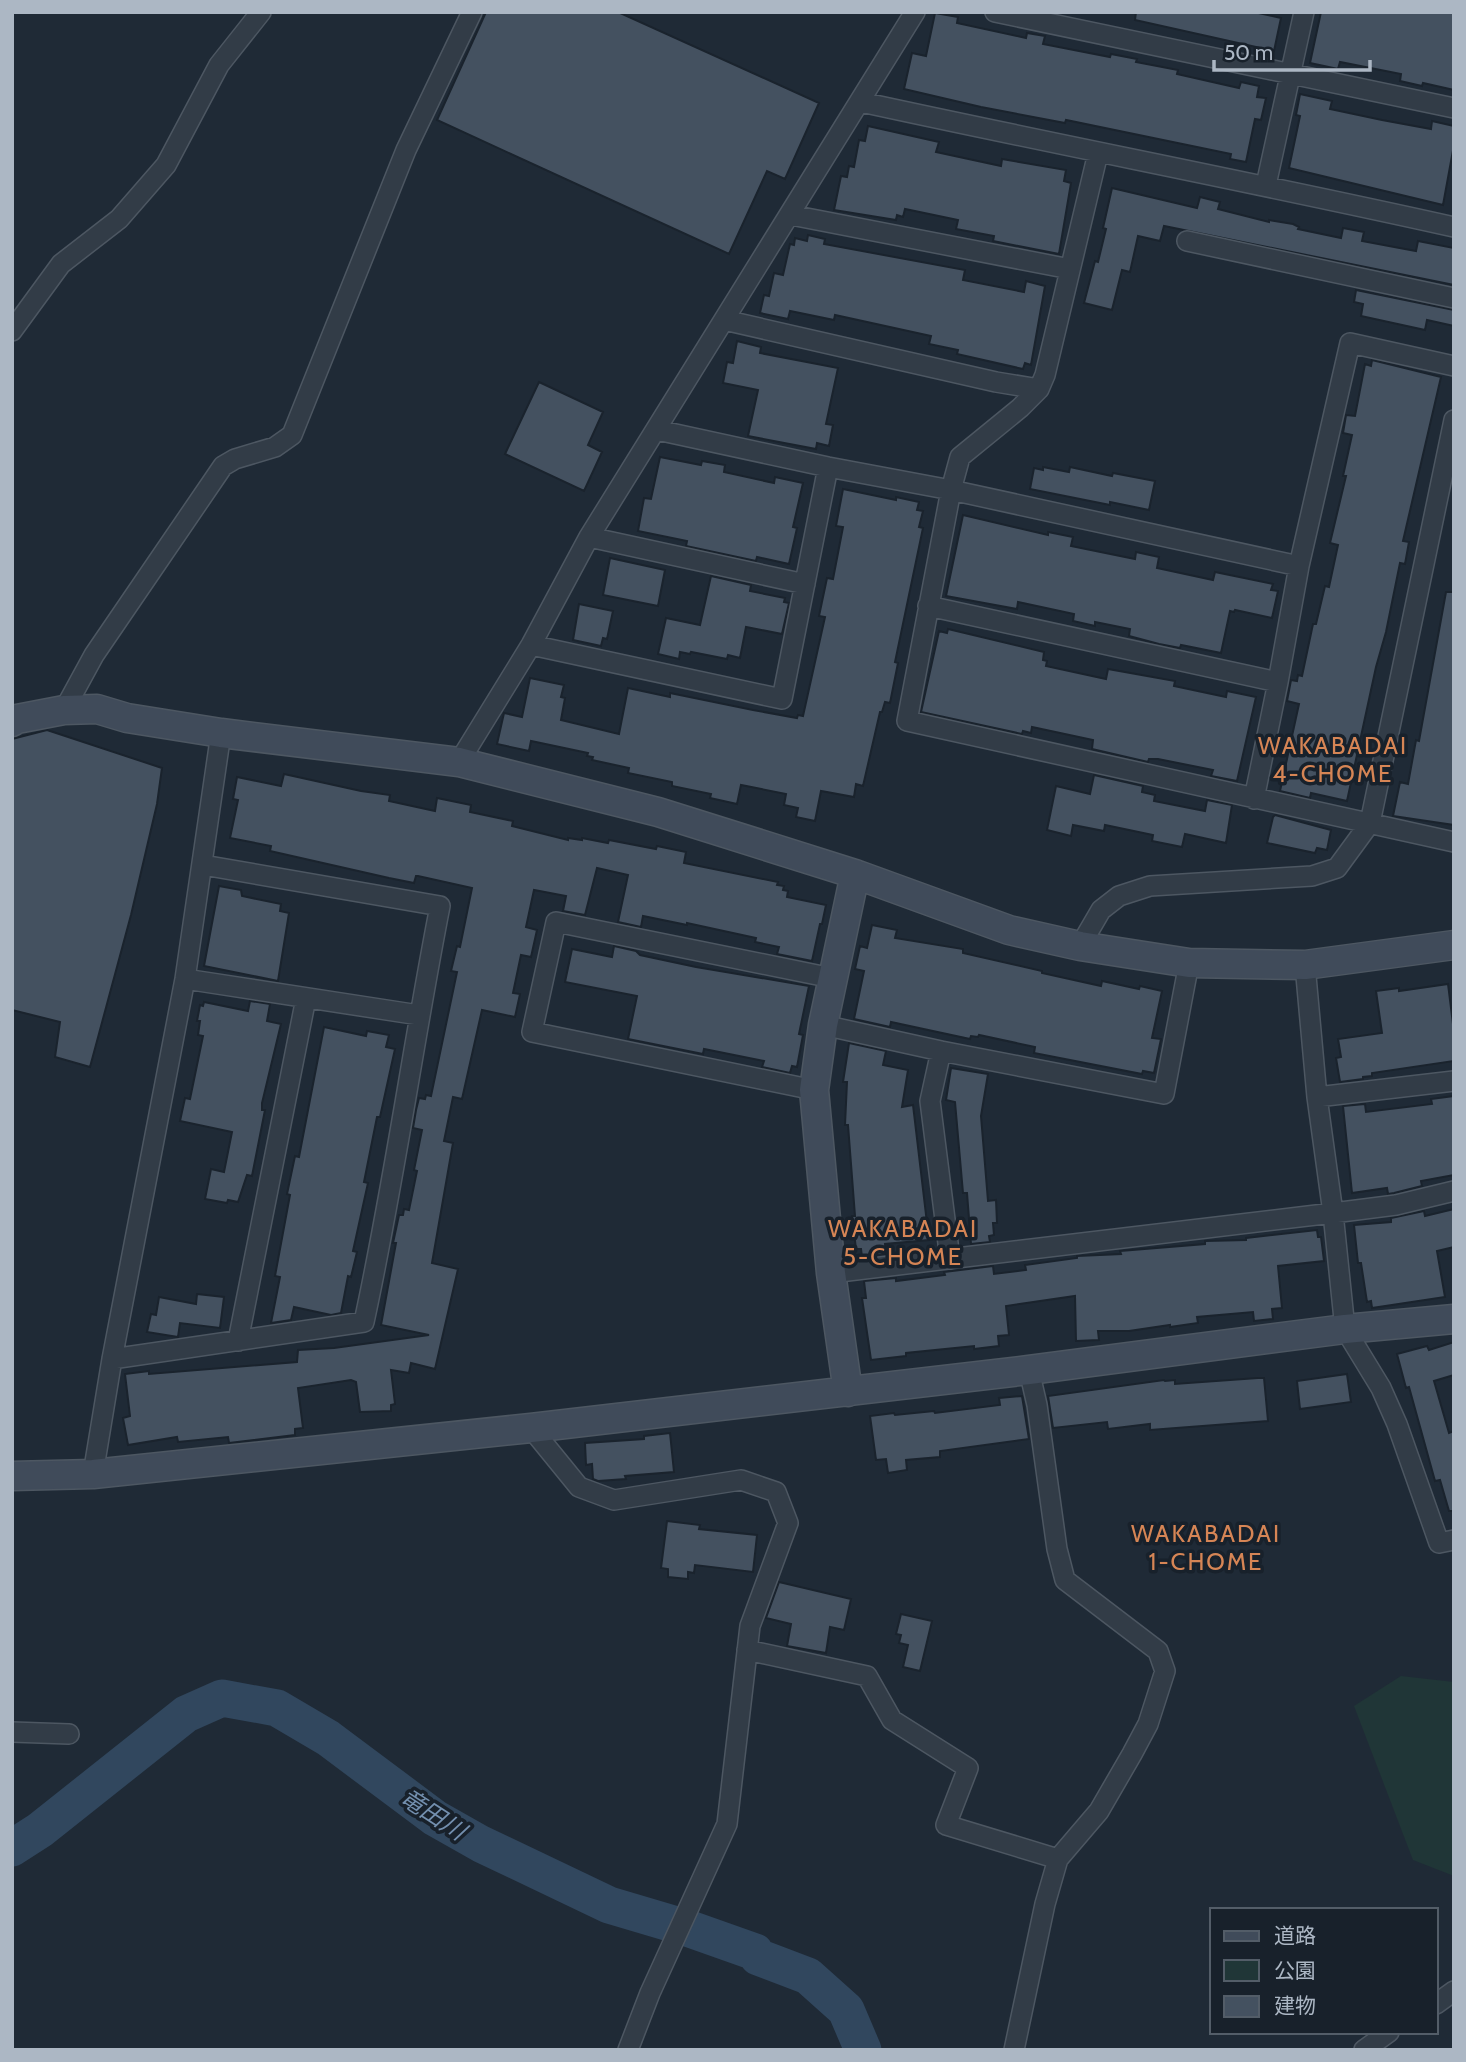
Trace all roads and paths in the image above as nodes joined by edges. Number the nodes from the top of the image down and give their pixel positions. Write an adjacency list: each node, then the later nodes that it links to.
1 (261, 12): 17 (street)
2 (472, 12): 30 (street)
3 (915, 12): 7 (street)
4 (995, 12): 6 (street)
5 (1304, 12): 6 (street)
6 (1290, 74): 8 (street); 10 (street)
7 (861, 102): 9 (street); 11 (street)
8 (1454, 108)
9 (1098, 153): 10 (street); 14 (street)
10 (1266, 185): 12 (street)
11 (791, 215): 14 (street); 16 (street)
12 (1454, 227)
13 (1187, 241): 15 (street)
14 (1070, 270): 19 (street)
15 (1454, 298)
16 (724, 320): 19 (street); 21 (street)
17 (12, 331)
18 (1454, 366): 25 (street)
19 (1039, 389): 23 (street)
20 (1454, 420): 35 (street)
21 (657, 430): 22 (street); 24 (street)
22 (828, 467): 23 (street); 26 (street)
23 (951, 490): 25 (street); 27 (street)
24 (589, 537): 26 (street); 28 (street)
25 (1299, 566): 29 (street)
26 (805, 584): 28 (street)
27 (928, 606): 29 (street); 34 (street)
28 (531, 645): 33 (street)
29 (1278, 682): 34 (street)
30 (64, 710): 31 (street); 32 (street)
31 (12, 722)
32 (221, 733): 33 (street); 37 (street)
33 (459, 762): 38 (street)
34 (1254, 799): 35 (street)
35 (1370, 823): 36 (street); 40 (street)
36 (1454, 842)
37 (203, 865): 44 (street); 46 (street)
38 (855, 874): 40 (street); 43 (street)
39 (1454, 945): 42 (street)
40 (1080, 946): 41 (street)
41 (1189, 963): 42 (street); 48 (street)
42 (1305, 965): 51 (street)
43 (832, 978): 47 (street); 50 (street)
44 (185, 979): 45 (street); 59 (street)
45 (306, 998): 46 (street); 58 (street)
46 (419, 1015): 58 (street)
47 (822, 1025): 48 (street); 50 (street)
48 (941, 1051): 54 (street)
49 (1454, 1081): 51 (street)
50 (814, 1090): 55 (street)
51 (1317, 1097): 53 (street)
52 (1454, 1191): 53 (street)
53 (1333, 1213): 54 (street); 57 (street)
54 (950, 1259): 55 (street)
55 (831, 1273): 61 (street)
56 (1454, 1318): 57 (street)
57 (1345, 1329): 60 (street); 65 (street)
58 (238, 1341): 59 (street)
59 (112, 1359): 63 (street)
60 (1029, 1370): 61 (street); 69 (street)
61 (848, 1392): 62 (street)
62 (531, 1428): 63 (street); 66 (street)
63 (93, 1474): 64 (street)
64 (12, 1476)
65 (1454, 1540)
66 (747, 1650): 69 (street); 73 (street)
67 (12, 1732): 68 (street)
68 (69, 1734)
69 (1058, 1859): 74 (street)
70 (1454, 1992): 71 (street)
71 (1438, 2003)
72 (1386, 2034): 75 (street)
73 (628, 2050)
74 (1014, 2050)
75 (1364, 2050)

